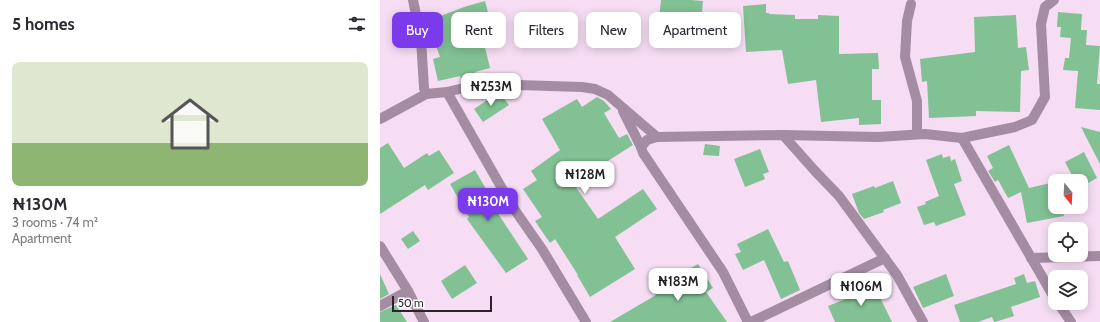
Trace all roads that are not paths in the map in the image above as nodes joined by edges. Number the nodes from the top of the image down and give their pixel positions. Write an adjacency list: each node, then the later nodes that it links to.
1 (413, 0): 5 (street)
2 (1054, 0): 11 (street)
3 (911, 4): 8 (street)
4 (447, 92): 5 (street); 6 (street); 22 (street)
5 (426, 94): 7 (street)
6 (620, 106): 10 (street); 12 (street)
7 (380, 119)
8 (917, 134): 9 (street); 11 (street)
9 (783, 135): 10 (street); 15 (street)
10 (657, 137): 12 (street)
11 (962, 138): 16 (street)
12 (641, 147): 23 (street)
13 (380, 246): 18 (street)
14 (1100, 256): 16 (street)
15 (885, 258): 23 (street); 24 (street)
16 (1031, 258): 17 (street)
17 (1048, 287)
18 (408, 291): 19 (street); 21 (street)
19 (380, 306)
20 (1063, 310): 25 (street)
21 (424, 322)
22 (586, 322)
23 (749, 322)
24 (923, 322)
25 (1071, 322)

